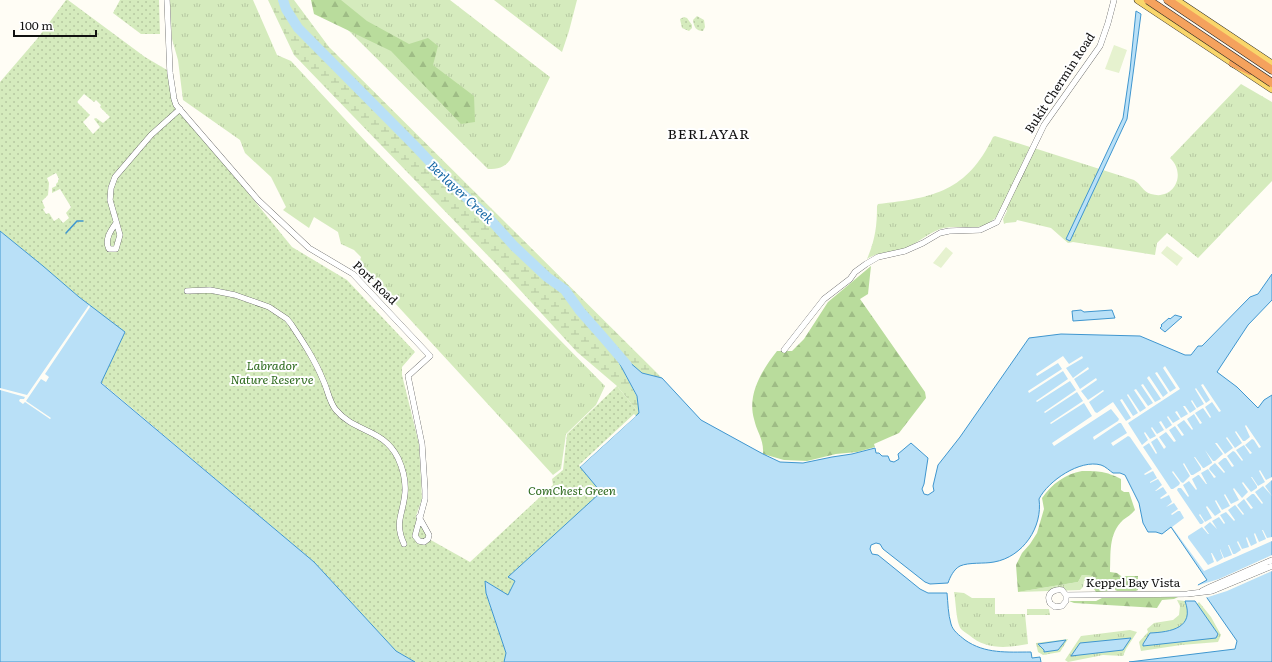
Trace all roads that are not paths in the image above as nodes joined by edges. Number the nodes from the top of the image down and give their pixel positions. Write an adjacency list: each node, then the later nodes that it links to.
1 (167, 0): 12 (street)
2 (1114, 0): 15 (street, Bukit Chermin Road)
3 (1138, 0): 7 (main road)
4 (1148, 0): 10 (highway, bridge)
5 (1168, 0): 9 (highway)
6 (1176, 0): 8 (main road)
7 (1233, 63): 10 (highway); 11 (main road)
8 (1272, 64)
9 (1272, 70)
10 (1272, 83)
11 (1272, 89)
12 (180, 109): 13 (street); 16 (street, Port Road)
13 (116, 223)
14 (187, 291): 19 (street)
15 (784, 350)
16 (420, 517): 17 (street); 18 (street, Port Road)
17 (426, 529): 18 (street); 18 (street)
18 (416, 532)
19 (404, 544)
20 (1272, 560): 22 (street)
21 (1272, 566): 22 (street)
22 (1200, 592): 23 (street, Keppel Bay Vista)
23 (1066, 595)

